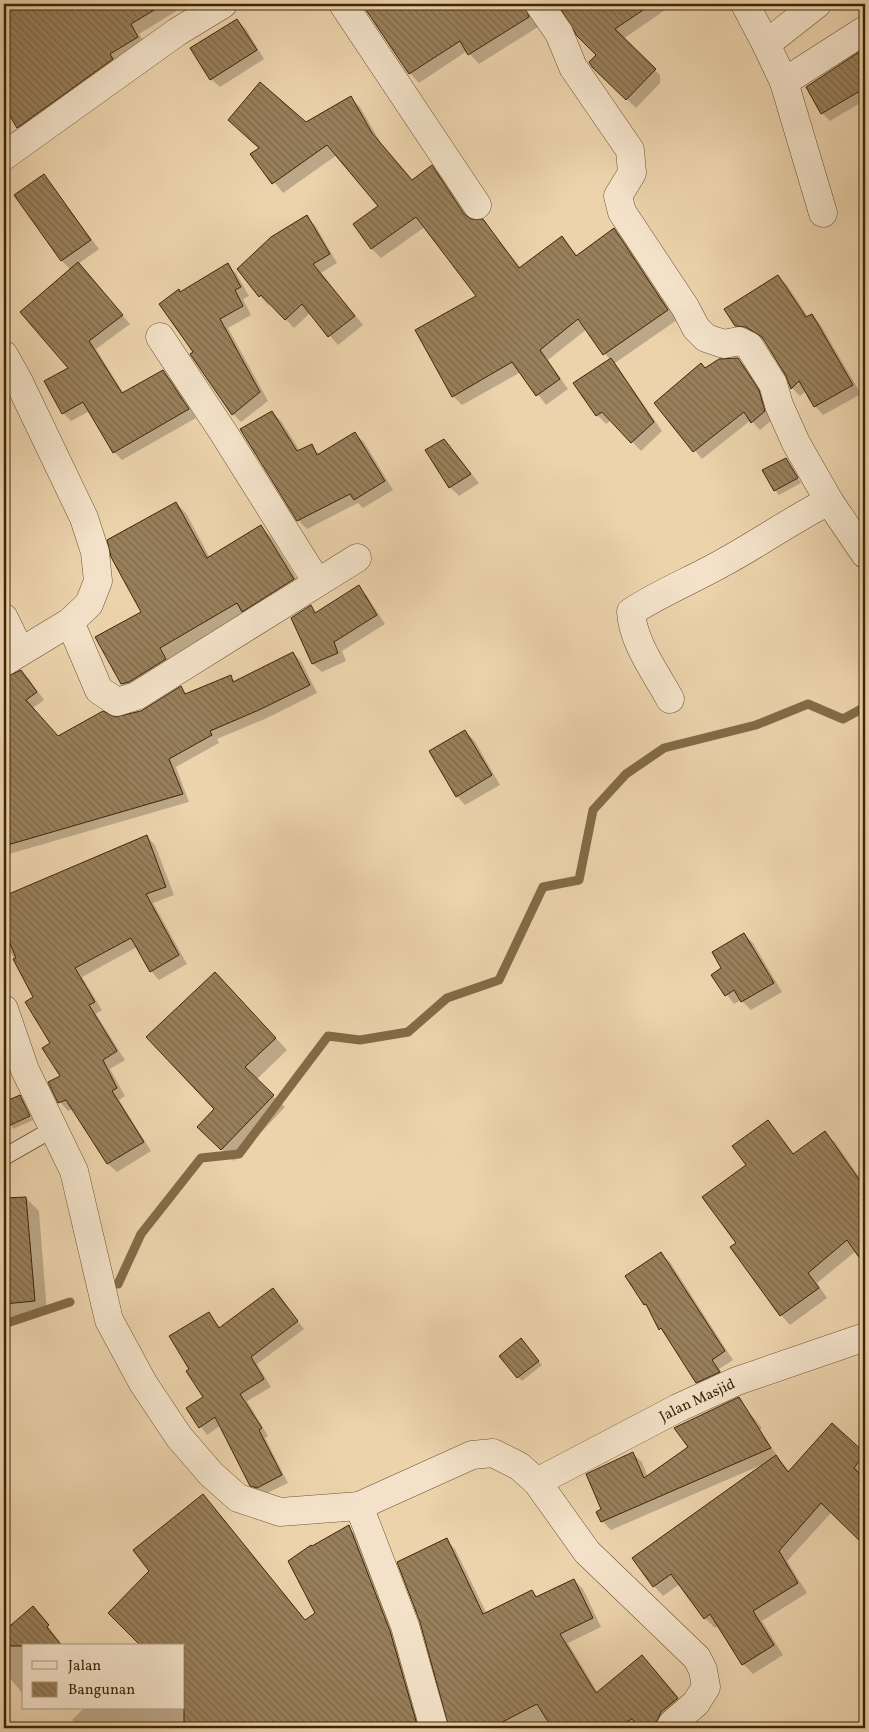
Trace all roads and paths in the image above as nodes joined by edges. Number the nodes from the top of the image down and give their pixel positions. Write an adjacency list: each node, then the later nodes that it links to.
1 (223, 4): 9 (street)
2 (343, 4): 10 (street)
3 (539, 4): 15 (street)
4 (744, 4): 7 (street)
5 (816, 4): 7 (street)
6 (865, 30): 8 (street)
7 (766, 44): 8 (street)
8 (784, 82): 11 (street)
9 (7, 147)
10 (477, 205)
11 (823, 213)
12 (160, 337): 18 (street)
13 (4, 356): 14 (street)
14 (11, 383): 20 (street)
15 (829, 501): 16 (street); 22 (street)
16 (865, 554)
17 (356, 558): 18 (street)
18 (317, 582): 20 (street)
19 (4, 618): 21 (street)
20 (70, 622): 21 (street)
21 (12, 656)
22 (670, 699)
23 (4, 1009): 24 (street)
24 (53, 1129): 25 (lane); 28 (street)
25 (4, 1157)
26 (865, 1337): 27 (street, Jalan Masjid)
27 (537, 1482): 28 (street); 30 (street)
28 (359, 1506): 29 (street)
29 (434, 1728)
30 (670, 1728)

